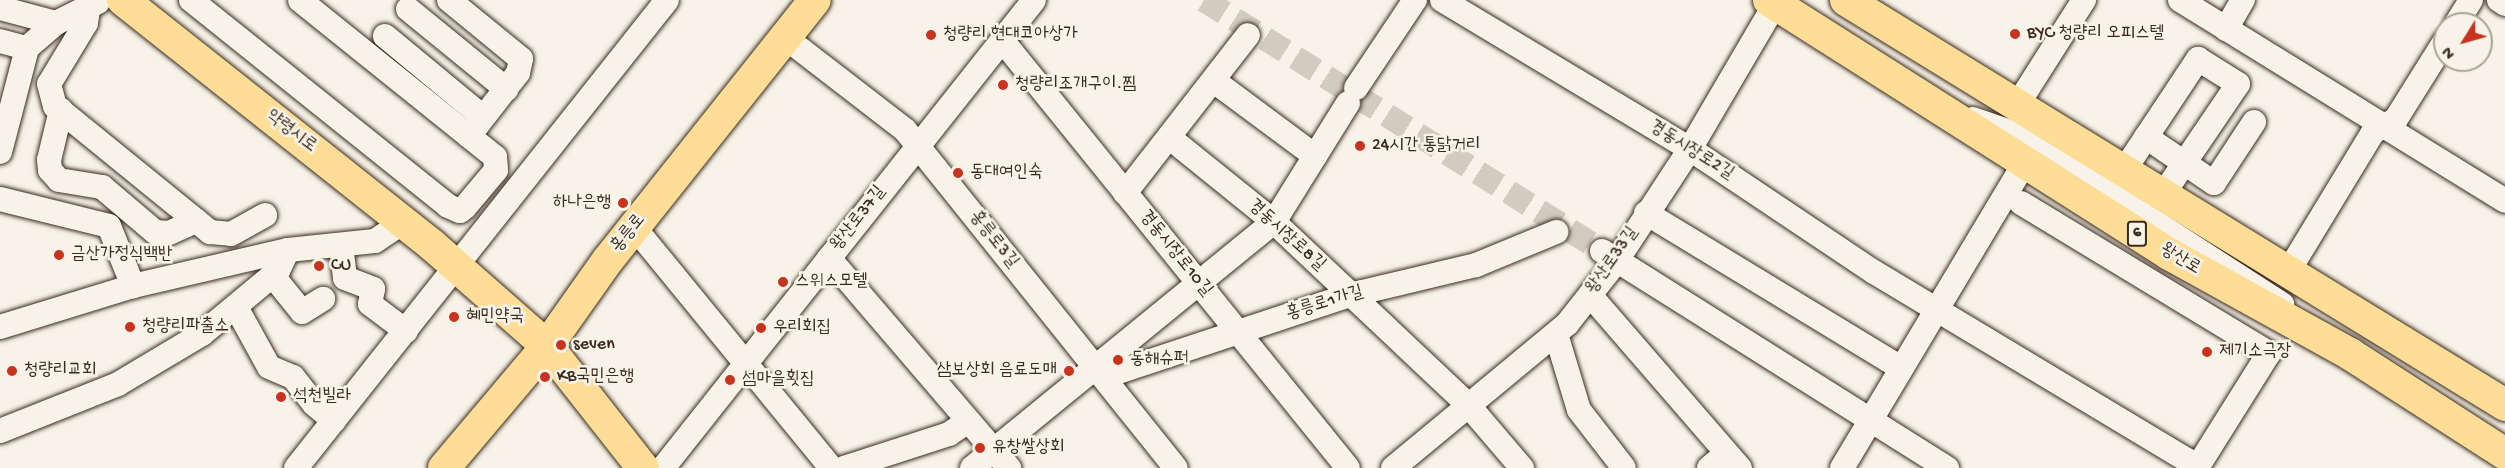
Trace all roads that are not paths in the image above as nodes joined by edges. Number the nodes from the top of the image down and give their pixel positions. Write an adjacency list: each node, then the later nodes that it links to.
1 (123, 0): 56 (main road, 약령시로)
2 (191, 0): 38 (street)
3 (300, 0): 27 (street)
4 (449, 0): 31 (street)
5 (666, 0): 64 (street)
6 (815, 0): 24 (main road, 홍릉로)
7 (1034, 0): 25 (street, 왕산로37길)
8 (1415, 0): 44 (street)
9 (1442, 0): 42 (street, 경동시장로2길)
10 (1846, 0): 33 (main road)
11 (2084, 0): 33 (street)
12 (2180, 0): 21 (street)
13 (2243, 0): 21 (street)
14 (2499, 0): 17 (street)
15 (1774, 1): 34 (main road, 왕산로 / 6); 42 (street, 왕산로33길)
16 (411, 4): 23 (street); 31 (street)
17 (2505, 4)
18 (94, 5): 20 (street); 35 (street)
19 (0, 8): 20 (street)
20 (56, 22): 28 (street)
21 (2226, 28): 37 (street)
22 (1248, 35): 30 (street)
23 (385, 36): 27 (street); 38 (street)
24 (786, 38): 41 (street, 홍릉로3길); 58 (main road, 홍릉로)
25 (1002, 40): 41 (street, 왕산로37길); 48 (street, 경동시장로10길)
26 (0, 41): 28 (street)
27 (351, 41): 38 (street)
28 (27, 48): 32 (street)
29 (2433, 60): 37 (street)
30 (1214, 81): 40 (street); 44 (street)
31 (506, 89): 38 (street)
32 (7, 94): 43 (street)
33 (2016, 107): 47 (main road)
34 (1940, 108): 45 (main road, 왕산로 / 6); 79 (street)
35 (61, 111): 55 (street); 55 (street)
36 (2254, 122): 46 (street)
37 (2383, 125): 51 (street); 65 (street)
38 (476, 127)
39 (2146, 137): 46 (street); 46 (street); 47 (street)
40 (1170, 138): 48 (street); 57 (street, 경동시장로8길)
41 (917, 144): 63 (street, 왕산로37길); 82 (street, 홍릉로3길)
42 (1690, 149): 53 (street, 왕산로33길); 73 (street, 경동시장로2길)
43 (0, 152)
44 (1315, 156): 57 (street)
45 (2025, 162): 73 (street); 79 (main road, 왕산로 / 6)
46 (2184, 163): 49 (street)
47 (2122, 172): 49 (main road)
48 (1125, 193): 67 (street, 경동시장로10길)
49 (2162, 196): 65 (main road)
50 (0, 200): 68 (street)
51 (2505, 201)
52 (2021, 203): 107 (street)
53 (1646, 213): 62 (street, 왕산로33길); 81 (street)
54 (265, 215): 55 (street)
55 (196, 221)
56 (403, 222): 60 (street); 64 (main road, 약령시로)
57 (1274, 222): 67 (street); 69 (street, 경동시장로8길)
58 (634, 227): 78 (main road, 홍릉로); 80 (street)
59 (1556, 232): 69 (street, 홍릉로1가길)
60 (341, 245): 61 (street); 75 (street)
61 (288, 250): 66 (street); 68 (street)
62 (1609, 256): 70 (street, 왕산로33길); 87 (street)
63 (829, 258): 80 (street, 왕산로37길); 86 (street)
64 (457, 267): 75 (street); 78 (main road, 약령시로)
65 (2288, 272): 83 (main road)
66 (273, 276): 71 (street); 72 (street)
67 (1198, 284): 76 (street, 경동시장로10길); 82 (street)
68 (133, 286): 74 (street)
69 (1350, 295): 76 (street, 홍릉로1가길); 84 (street, 경동시장로8길)
70 (1590, 295): 77 (street, 왕산로33길); 91 (street)
71 (322, 299)
72 (236, 307): 85 (street); 88 (street)
73 (1935, 310): 81 (street); 106 (street, 경동시장로2길)
74 (7, 322)
75 (406, 331): 85 (street)
76 (1237, 331): 82 (street, 홍릉로1가길); 100 (street, 경동시장로10길)
77 (1556, 334): 84 (street, 왕산로33길); 103 (street)
78 (547, 346): 93 (main road, 홍릉로); 94 (main road, 약령시로)
79 (2350, 354): 89 (main road, 왕산로 / 6)
80 (746, 362): 95 (street, 왕산로37길); 96 (street)
81 (1901, 368): 87 (street)
82 (1094, 369): 90 (street); 99 (street, 홍릉로3길)
83 (2505, 405)
84 (1469, 406): 101 (street, 왕산로33길); 102 (street, 경동시장로8길)
85 (334, 421): 92 (street)
86 (968, 421): 90 (street); 97 (street)
87 (1870, 421): 104 (street); 105 (street)
88 (0, 431)
89 (2505, 454)
90 (1002, 459): 98 (street)
91 (1725, 463)
92 (296, 468)
93 (444, 468)
94 (643, 468)
95 (663, 468)
96 (831, 468)
97 (844, 468)
98 (972, 468)
99 (1176, 468)
100 (1348, 468)
101 (1393, 468)
102 (1521, 468)
103 (1624, 468)
104 (1842, 468)
105 (1947, 468)
106 (2191, 468)
107 (2197, 468)

